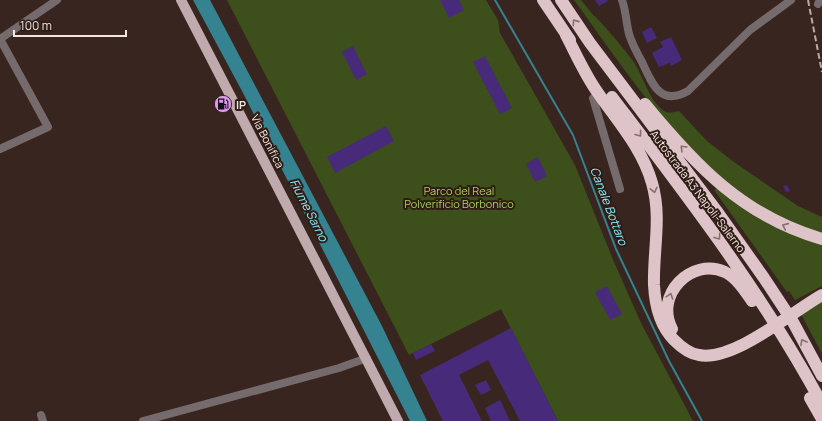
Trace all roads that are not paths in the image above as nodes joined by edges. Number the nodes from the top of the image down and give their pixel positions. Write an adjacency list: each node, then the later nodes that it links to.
1 (57, 0): 8 (street)
2 (181, 0): 18 (main road, Via Bonifica)
3 (543, 0): 7 (highway, Autostrada A3 Napoli-Salerno)
4 (561, 0): 9 (highway, Autostrada A3 Napoli-Salerno, one-way to 4)
5 (622, 0): 6 (street)
6 (791, 0)
7 (566, 35): 10 (highway); 20 (highway, Autostrada A3 Napoli-Salerno, one-way to 20)
8 (0, 39): 11 (street)
9 (590, 43): 13 (highway, one-way to 9); 19 (highway, Autostrada A3 Napoli-Salerno, one-way to 9)
10 (598, 94): 12 (street); 17 (highway, one-way to 17)
11 (0, 149)
12 (620, 189)
13 (822, 239)
14 (822, 288): 16 (highway)
15 (822, 295): 16 (highway)
16 (799, 306): 17 (highway)
17 (763, 328): 21 (highway, one-way to 21)
18 (367, 358): 22 (street); 23 (main road, Via Bonifica)
19 (822, 376)
20 (822, 404)
21 (822, 419)
22 (143, 421)
23 (398, 421)

